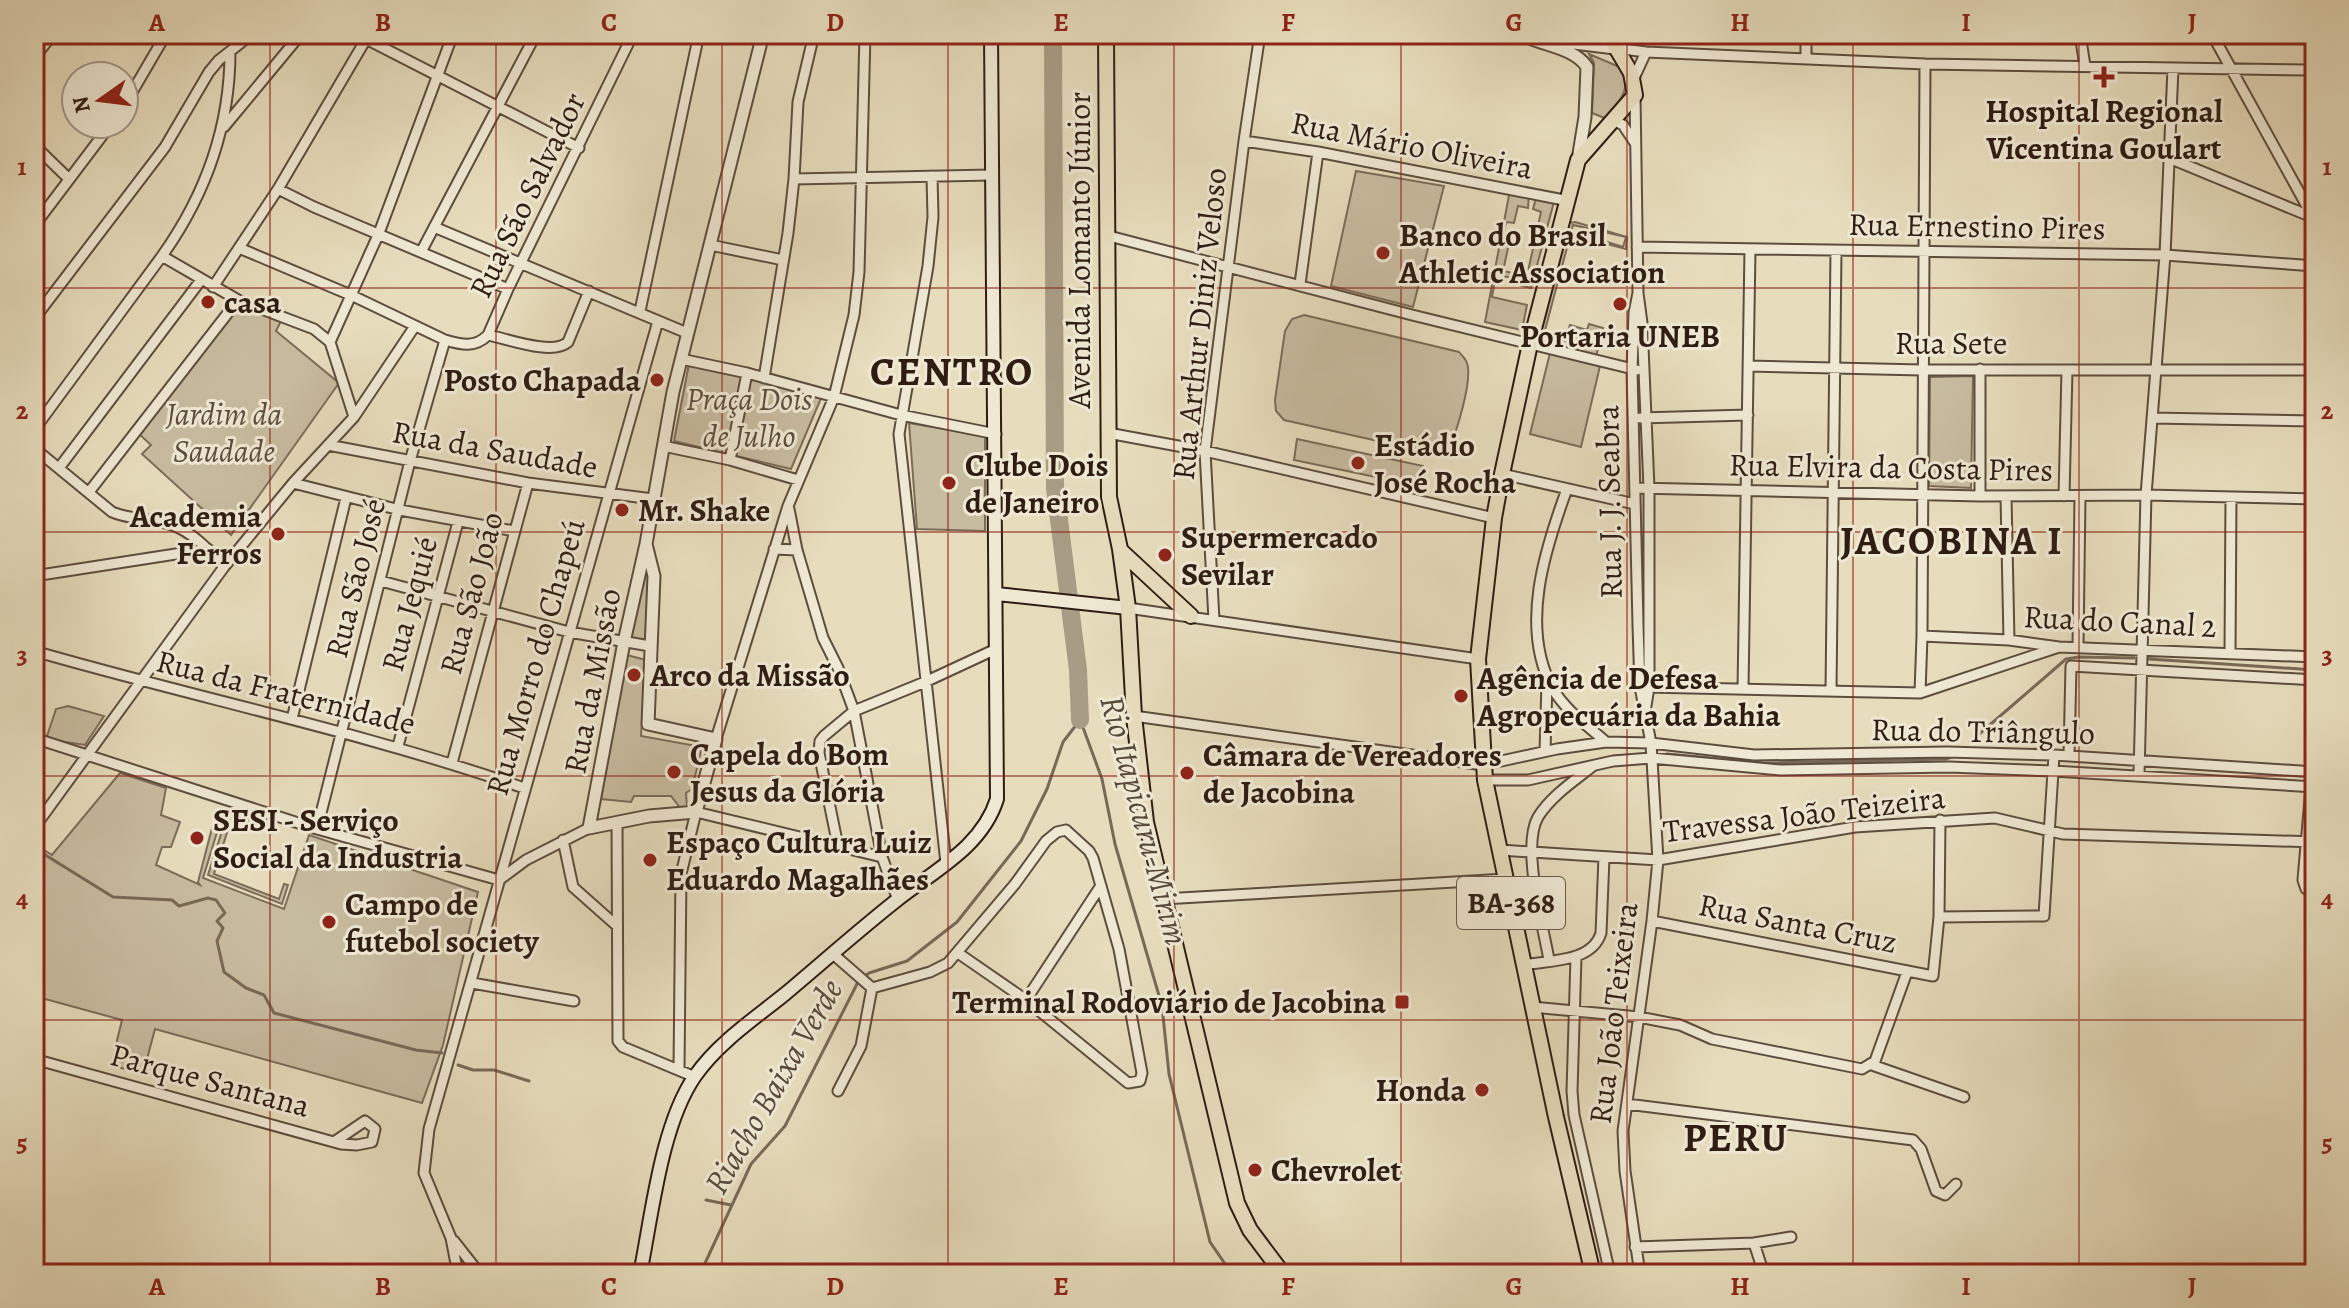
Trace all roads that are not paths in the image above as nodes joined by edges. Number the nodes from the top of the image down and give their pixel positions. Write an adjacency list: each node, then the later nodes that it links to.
1 (53, 34): 25 (street)
2 (166, 34): 33 (street)
3 (252, 34): 23 (street)
4 (301, 34): 38 (street)
5 (453, 34): 32 (street)
6 (536, 34): 36 (street)
7 (633, 34): 43 (street, Rua São Salvador)
8 (699, 34): 80 (street)
9 (763, 34): 59 (street)
10 (814, 34): 51 (street)
11 (865, 34): 48 (street)
12 (991, 34): 47 (main road)
13 (1106, 34): 58 (main road, Avenida Lomanto Júnior)
14 (1260, 34): 40 (street, Rua Arthur Diniz Veloso)
15 (1499, 34): 21 (street)
16 (1806, 34): 26 (street)
17 (2080, 34): 28 (street)
18 (2212, 34): 30 (street)
19 (368, 36): 32 (street); 52 (street)
20 (1564, 38): 21 (street); 22 (street)
21 (1532, 39): 46 (street)
22 (1613, 39): 24 (street); 34 (main road)
23 (230, 52): 38 (street); 81 (street)
24 (1646, 52): 26 (street); 34 (street)
25 (34, 58)
26 (1806, 58): 27 (street)
27 (1925, 64): 28 (street); 65 (street)
28 (2085, 66): 29 (street)
29 (2173, 68): 30 (street); 45 (street)
30 (2231, 70): 31 (street); 54 (street)
31 (2313, 70)
32 (437, 76): 36 (street); 57 (street)
33 (140, 79)
34 (1634, 79): 35 (main road)
35 (1635, 95): 37 (main road); 42 (street, Rua J. J. Seabra)
36 (498, 106): 43 (street); 56 (street)
37 (1613, 120): 42 (street); 46 (main road)
38 (223, 128): 67 (street)
39 (99, 140): 50 (street)
40 (1244, 141): 44 (street, Rua Mário Oliveira); 70 (street, Rua Arthur Diniz Veloso)
41 (34, 145): 50 (street)
42 (1637, 146): 60 (street, Rua J. J. Seabra)
43 (579, 148): 69 (street, Rua São Salvador)
44 (1318, 152): 53 (street, Rua Mário Oliveira); 73 (street)
45 (2169, 158): 54 (street); 66 (street)
46 (1578, 160): 53 (main road)
47 (991, 175): 49 (street); 111 (main road)
48 (861, 176): 49 (street); 51 (street); 101 (street)
49 (932, 176): 102 (street)
50 (69, 179): 55 (street)
51 (794, 179): 68 (street)
52 (278, 189): 57 (street); 61 (street)
53 (1569, 201): 88 (main road)
54 (2312, 217): 71 (street)
55 (34, 226)
56 (434, 227): 64 (street); 69 (street)
57 (379, 233): 64 (street); 78 (street)
58 (1109, 236): 70 (street); 110 (main road, Avenida Lomanto Júnior)
59 (710, 245): 68 (street); 84 (street)
60 (1637, 247): 62 (street, Rua Ernestino Pires); 77 (street, Rua J. J. Seabra)
61 (239, 248): 74 (street); 78 (street)
62 (1750, 249): 63 (street, Rua Ernestino Pires); 90 (street)
63 (1836, 251): 65 (street, Rua Ernestino Pires); 91 (street)
64 (421, 252): 75 (street)
65 (1923, 252): 66 (street, Rua Ernestino Pires); 94 (street)
66 (2165, 255): 71 (street, Rua Ernestino Pires); 96 (street)
67 (162, 256): 72 (street); 109 (street)
68 (783, 260): 100 (street)
69 (521, 263): 75 (street, Rua São Salvador); 76 (street)
70 (1228, 266): 73 (street); 115 (street, Rua Arthur Diniz Veloso)
71 (2314, 266)
72 (201, 280): 74 (street); 118 (street)
73 (1300, 284): 88 (street)
74 (213, 287): 79 (street)
75 (508, 289): 85 (street, Rua São Salvador)
76 (589, 291): 80 (street); 85 (street)
77 (1638, 293): 93 (street, Rua J. J. Seabra); 98 (street, Rua J. J. Seabra)
78 (353, 296): 83 (street); 87 (street)
79 (238, 300): 87 (street); 128 (street)
80 (640, 311): 82 (street)
81 (34, 319)
82 (658, 321): 84 (street); 130 (street, Rua Morro do Chapeú)
83 (415, 326): 86 (street); 104 (street, Rua da Saudade)
84 (687, 333): 89 (street)
85 (488, 335): 86 (street)
86 (445, 340): 117 (street, Rua São José)
87 (330, 342): 104 (street)
88 (1530, 344): 93 (street); 119 (main road, BA-368)
89 (681, 359): 99 (street); 113 (street)
90 (1748, 366): 91 (street, Rua Sete); 103 (street)
91 (1835, 368): 94 (street, Rua Sete); 127 (street)
92 (1980, 369): 94 (street, Rua Sete); 95 (street, Rua Sete); 132 (street)
93 (1632, 370): 98 (street); 106 (street, Rua J. J. Seabra)
94 (1922, 370): 129 (street)
95 (2067, 370): 96 (street, Rua Sete); 134 (street)
96 (2154, 370): 97 (street, Rua Sete); 107 (street)
97 (2315, 370)
98 (1645, 371): 105 (street, Rua J. J. Seabra)
99 (747, 373): 100 (street); 116 (street)
100 (764, 378): 101 (street)
101 (834, 397): 102 (street); 120 (street)
102 (901, 415): 111 (street); 178 (street)
103 (1748, 415): 105 (street); 126 (street)
104 (354, 417): 112 (street, Rua da Saudade)
105 (1646, 417): 106 (street); 124 (street, Rua J. J. Seabra)
106 (1633, 418): 123 (street, Rua J. J. Seabra)
107 (2152, 418): 108 (street); 131 (street)
108 (2315, 421)
109 (34, 430)
110 (1108, 433): 115 (street); 149 (main road, Avenida Lomanto Júnior)
111 (996, 434): 154 (main road)
112 (328, 445): 117 (street, Rua da Saudade); 121 (street, Rua da Saudade)
113 (663, 446): 116 (street); 138 (street, Rua da Missão)
114 (34, 448): 118 (street)
115 (1205, 451): 143 (street); 159 (street, Rua Arthur Diniz Veloso)
116 (730, 460): 120 (street)
117 (410, 461): 122 (street, Rua da Saudade); 142 (street, Rua São José)
118 (59, 468): 128 (street)
119 (1502, 474): 125 (street); 143 (main road, BA-368)
120 (798, 480): 141 (street)
121 (293, 483): 136 (street); 151 (street, Rua da Saudade)
122 (528, 483): 130 (street, Rua da Saudade); 145 (street, Rua São João)
123 (1636, 488): 124 (street, Rua Elvira da Costa Pires); 140 (street, Rua J. J. Seabra)
124 (1649, 488): 126 (street, Rua Elvira da Costa Pires); 160 (street, Rua J. J. Seabra)
125 (1567, 489): 140 (street); 175 (street)
126 (1747, 489): 127 (street, Rua Elvira da Costa Pires); 180 (street)
127 (1834, 491): 129 (street, Rua Elvira da Costa Pires); 181 (street)
128 (89, 492): 147 (street)
129 (1922, 493): 132 (street, Rua Elvira da Costa Pires); 162 (street)
130 (608, 495): 138 (street, Rua da Saudade); 161 (street, Rua Morro do Chapeú)
131 (2146, 495): 135 (street, Rua Elvira da Costa Pires); 137 (street, Rua Elvira da Costa Pires); 168 (street)
132 (1980, 496): 133 (street, Rua Elvira da Costa Pires)
133 (2006, 496): 134 (street, Rua Elvira da Costa Pires); 163 (street)
134 (2064, 496): 135 (street, Rua Elvira da Costa Pires)
135 (2080, 497): 165 (street)
136 (346, 498): 142 (street); 185 (street)
137 (2231, 498): 139 (street, Rua Elvira da Costa Pires); 171 (street)
138 (653, 499): 146 (street, Rua da Missão)
139 (2315, 499)
140 (1635, 504): 160 (street, Rua J. J. Seabra)
141 (788, 506): 148 (street); 150 (street)
142 (400, 510): 144 (street); 153 (street, Rua São José)
143 (1494, 518): 173 (main road, BA-368)
144 (458, 522): 145 (street); 155 (street, Rua Jequié)
145 (514, 531): 157 (street, Rua São João)
146 (646, 544): 164 (street, Rua da Missão); 166 (street, Rua da Missão)
147 (208, 549): 151 (street); 152 (street)
148 (774, 549): 150 (street); 188 (street)
149 (1120, 549): 156 (main road, Avenida Lomanto Júnior); 158 (main road)
150 (797, 550): 183 (street)
151 (224, 567): 177 (street, Rua da Saudade)
152 (34, 576)
153 (381, 581): 155 (street); 186 (street, Rua São José)
154 (997, 594): 156 (main road); 169 (main road)
155 (438, 597): 157 (street); 191 (street, Rua Jequié)
156 (1121, 607): 158 (street); 184 (main road, Avenida Lomanto Júnior)
157 (493, 611): 161 (street); 198 (street, Rua São João)
158 (1191, 616): 159 (street)
159 (1214, 620): 173 (street)
160 (1643, 625): 179 (street, Rua J. J. Seabra)
161 (569, 632): 164 (street); 205 (street, Rua Morro do Chapeú)
162 (1922, 636): 163 (street, Rua do Canal 2); 182 (street)
163 (2009, 640): 167 (street, Rua do Canal 2)
164 (624, 642): 166 (street); 212 (street, Rua da Missão)
165 (2078, 645): 167 (street, Rua do Canal 2); 168 (street, Rua do Canal 2)
166 (650, 646): 188 (street, Rua da Missão)
167 (2059, 647): 182 (street)
168 (2141, 648): 171 (street, Rua do Canal 2); 174 (street)
169 (996, 649): 178 (street); 223 (main road)
170 (34, 651): 177 (street, Rua da Fraternidade)
171 (2230, 653): 172 (street, Rua do Canal 2)
172 (2315, 657)
173 (1478, 659): 202 (main road, BA-368)
174 (2141, 672): 176 (street, Rua do Canal 2); 195 (street, Rua do Canal 2); 197 (street)
175 (1547, 675): 189 (street); 192 (street)
176 (2315, 680)
177 (139, 681): 185 (street, Rua da Fraternidade); 193 (street, Rua da Saudade)
178 (925, 682): 183 (street); 223 (street)
179 (1645, 687): 180 (street); 190 (street, Rua J. J. Seabra)
180 (1743, 689): 181 (street)
181 (1831, 691): 182 (street)
182 (1920, 693)
183 (854, 711): 217 (street); 220 (street)
184 (1134, 716): 202 (street); 228 (main road, Avenida Lomanto Júnior)
185 (292, 719): 186 (street, Rua da Fraternidade)
186 (342, 732): 191 (street, Rua da Fraternidade); 213 (street, Rua São José)
187 (34, 738): 193 (street)
188 (716, 739): 208 (street)
189 (1606, 742): 190 (street, Rua do Triângulo); 192 (street, Rua do Triângulo)
190 (1651, 743): 194 (street, Rua do Triângulo); 196 (street, Rua J. J. Seabra)
191 (398, 746): 198 (street, Rua da Fraternidade)
192 (1545, 751): 202 (street, Rua do Triângulo)
193 (87, 753): 207 (street, Rua da Saudade); 213 (street)
194 (2054, 755): 195 (street, Rua do Triângulo); 200 (street)
195 (2069, 755): 197 (street, Rua do Triângulo)
196 (1651, 758): 199 (street, Rua do Triângulo); 200 (street, Rua do Triângulo); 222 (street, Rua João Teixeira)
197 (2140, 760): 201 (street, Rua do Triângulo); 203 (street)
198 (452, 763): 205 (street, Rua da Fraternidade)
199 (1596, 764): 202 (street, Rua do Triângulo); 219 (street)
200 (2053, 771): 203 (street, Rua do Triângulo); 214 (street)
201 (2315, 772)
202 (1484, 773): 218 (main road, BA-368)
203 (2139, 775): 204 (street, Rua do Triângulo)
204 (2313, 787): 216 (street)
205 (524, 788): 225 (street, Rua Morro do Chapeú)
206 (34, 806): 207 (street)
207 (49, 807): 211 (street, Rua da Saudade)
208 (696, 812): 210 (street); 217 (street); 248 (street)
209 (1940, 820): 214 (street, Travessa João Teizeira); 222 (street, Travessa João Teizeira); 230 (street)
210 (617, 822): 212 (street); 232 (street)
211 (34, 828)
212 (589, 828): 215 (street)
213 (317, 829): 225 (street)
214 (2049, 832): 216 (street, Travessa João Teizeira); 230 (street)
215 (563, 840): 225 (street); 232 (street)
216 (2310, 842): 227 (street)
217 (838, 846): 220 (street)
218 (1500, 850): 219 (street, Travessa João Teizeira); 224 (main road, BA-368)
219 (1531, 853): 221 (street, Travessa João Teizeira); 236 (street)
220 (882, 857): 229 (street)
221 (1604, 857): 222 (street, Travessa João Teizeira); 235 (street)
222 (1658, 860): 231 (street, Rua João Teixeira)
223 (946, 863): 229 (main road)
224 (1506, 879): 228 (street); 237 (main road, BA-368)
225 (499, 880): 240 (street, Rua Morro do Chapeú)
226 (1100, 887): 233 (street); 241 (street); 241 (street)
227 (2315, 893)
228 (1163, 899): 265 (main road, Avenida Lomanto Júnior)
229 (898, 900): 234 (main road)
230 (1939, 917): 238 (street, Rua Santa Cruz)
231 (1652, 921): 238 (street, Rua Santa Cruz); 245 (street, Rua João Teixeira)
232 (617, 926): 248 (street)
233 (958, 953): 239 (street); 241 (street)
234 (833, 954): 239 (street); 249 (main road)
235 (1576, 957): 236 (street); 244 (street)
236 (1549, 960): 237 (street)
237 (1524, 965): 243 (main road, BA-368)
238 (1907, 972): 247 (street)
239 (865, 982): 250 (street)
240 (472, 983): 242 (street); 260 (street, Rua Morro do Chapeú)
241 (1026, 1000)
242 (574, 1001)
243 (1532, 1007): 244 (street); 254 (main road, BA-368)
244 (1574, 1009): 245 (street); 253 (street)
245 (1639, 1017): 247 (street); 252 (street, Rua João Teixeira)
246 (34, 1059): 255 (street, Parque Santana)
247 (1867, 1067): 251 (street)
248 (679, 1069): 249 (street)
249 (695, 1077): 267 (main road)
250 (838, 1091)
251 (1964, 1097)
252 (1627, 1104): 256 (street); 262 (street, Rua João Teixeira)
253 (1574, 1115): 254 (street); 257 (street)
254 (1556, 1117): 258 (main road, BA-368)
255 (334, 1142): 255 (street, Parque Santana)
256 (1956, 1184)
257 (1599, 1233): 258 (street); 269 (street)
258 (1583, 1237): 268 (main road, BA-368)
259 (1791, 1237): 261 (street)
260 (451, 1238): 263 (street); 264 (street)
261 (1754, 1243): 262 (street); 271 (street)
262 (1635, 1247): 270 (street, Rua João Teixeira)
263 (469, 1259): 264 (street); 266 (street)
264 (457, 1270)
265 (1280, 1271)
266 (480, 1274)
267 (640, 1274)
268 (1593, 1274)
269 (1610, 1274)
270 (1640, 1274)
271 (1764, 1274)

